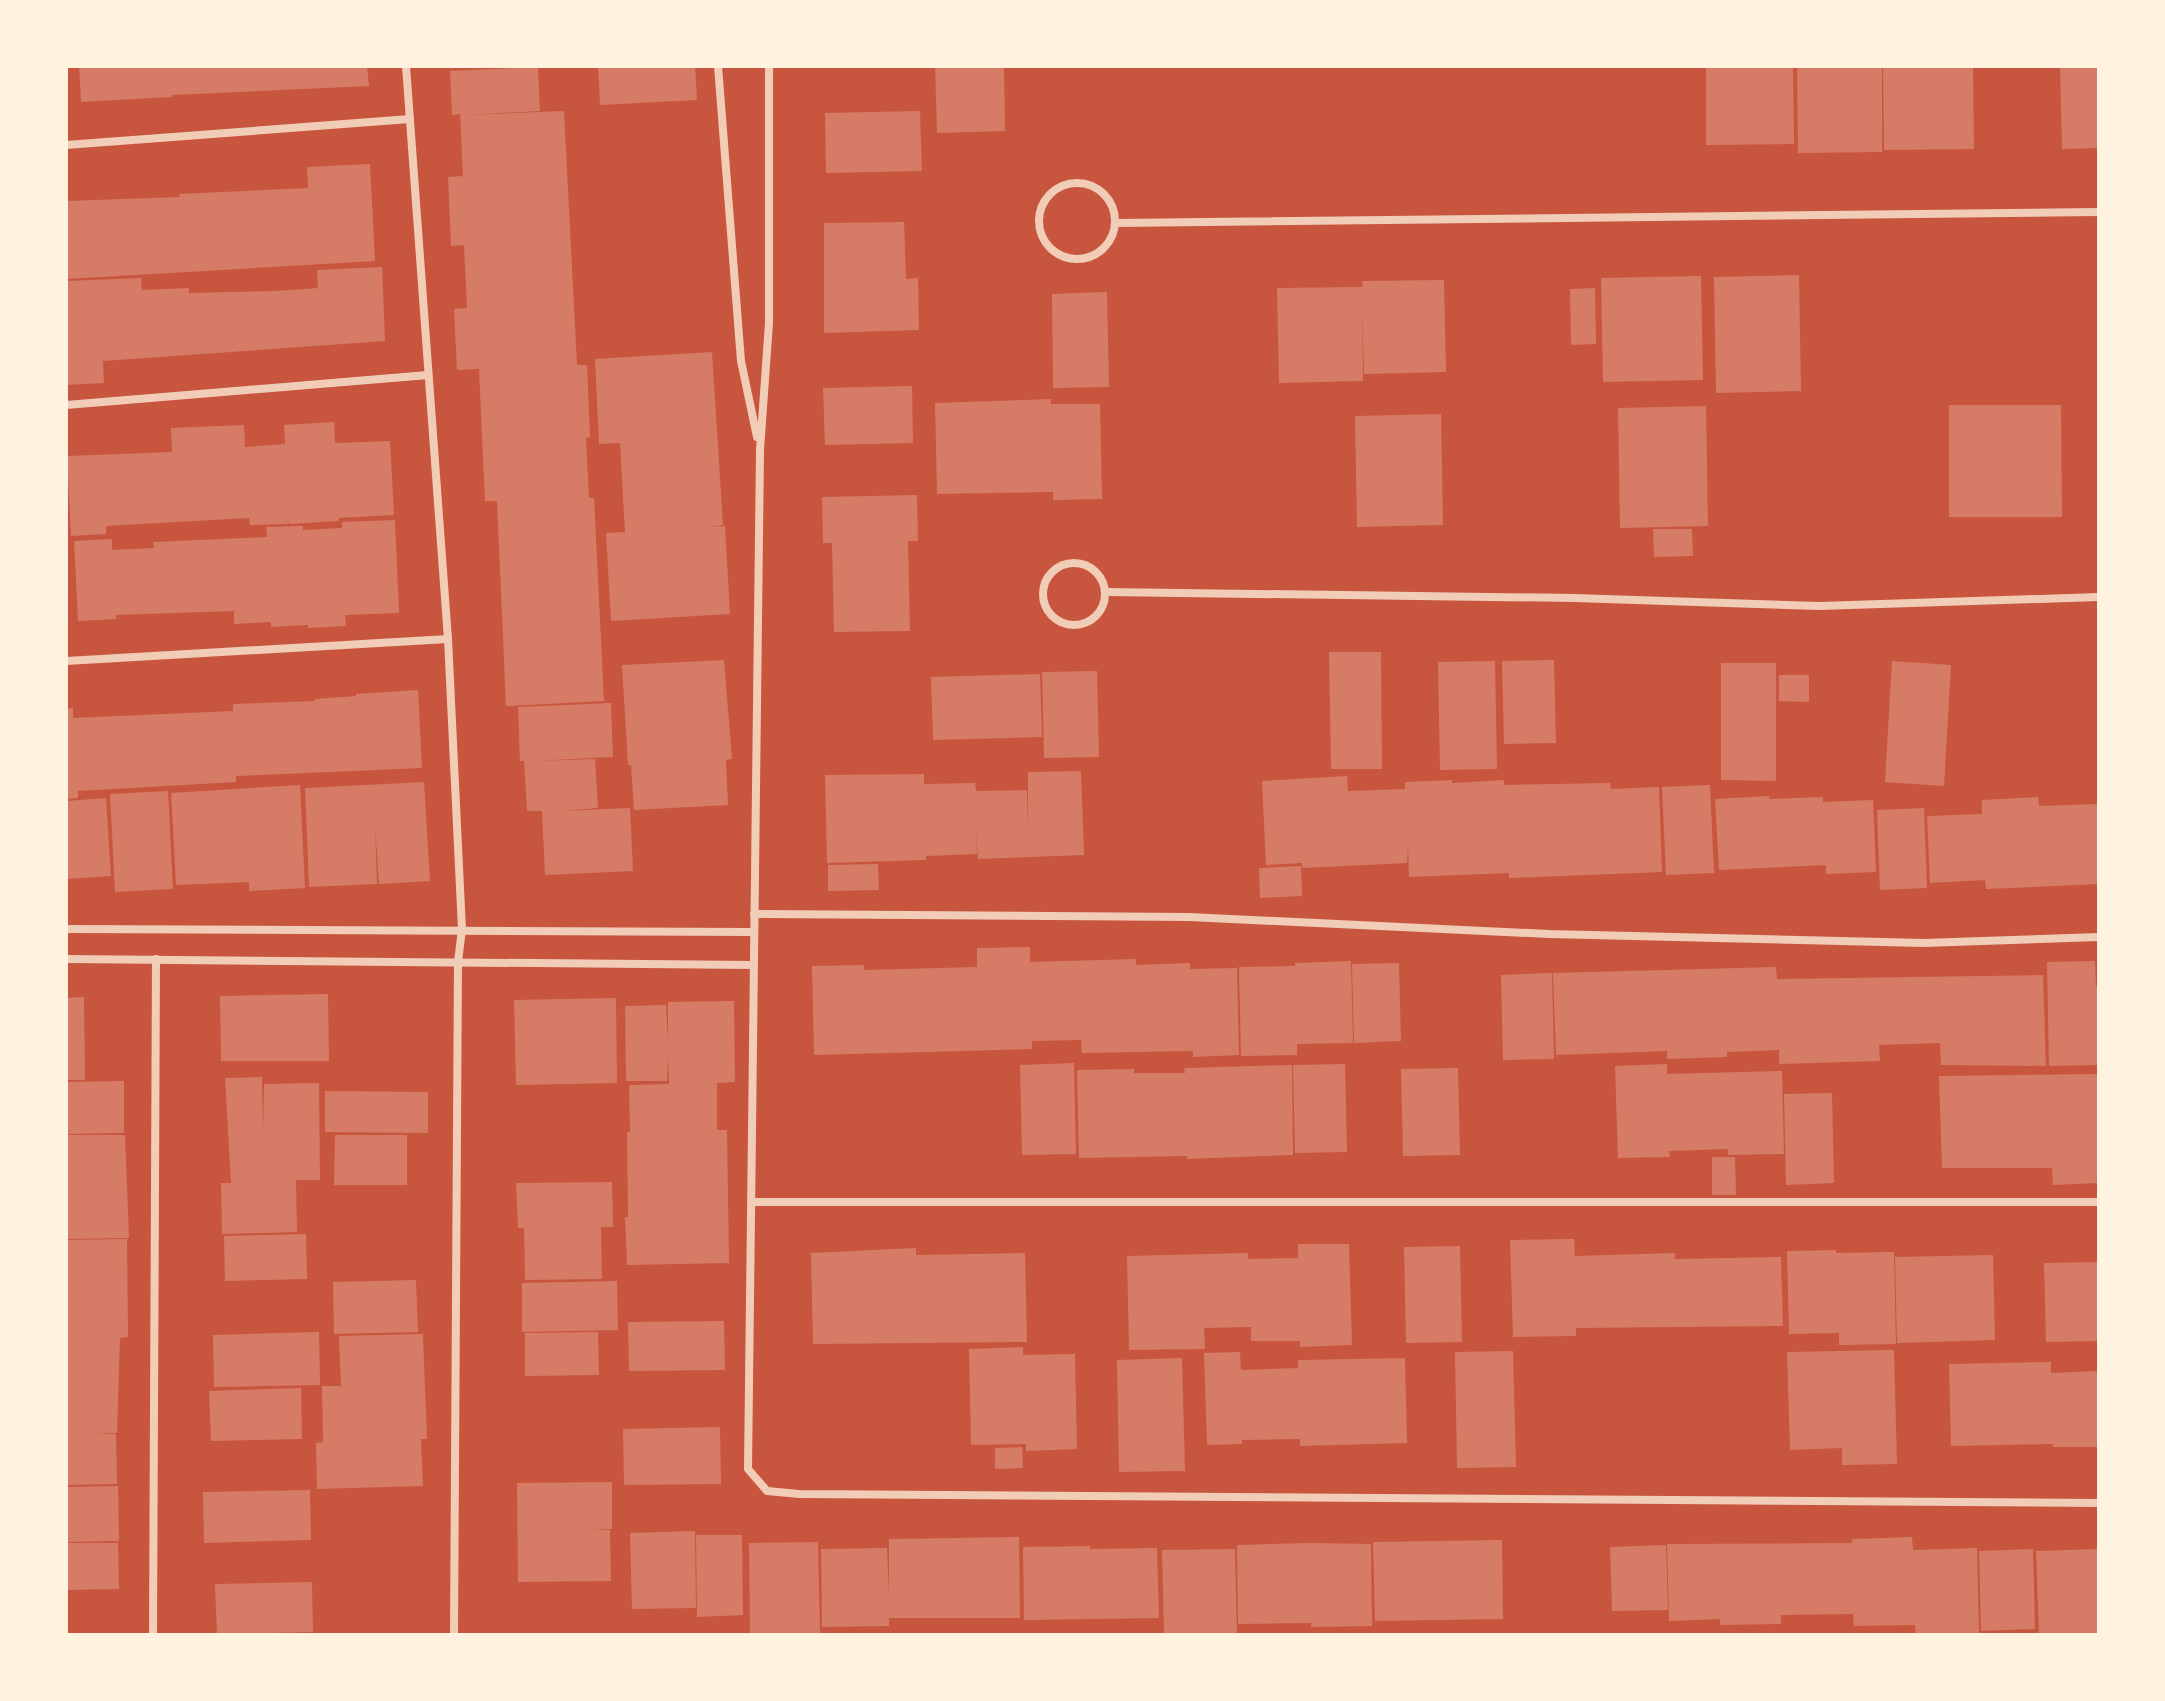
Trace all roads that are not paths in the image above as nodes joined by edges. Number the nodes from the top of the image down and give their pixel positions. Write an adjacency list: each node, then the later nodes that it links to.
1 (406, 66): 4 (street)
2 (718, 66): 10 (street)
3 (769, 66): 10 (street)
4 (410, 119): 5 (street); 8 (street)
5 (66, 145)
6 (2099, 212): 7 (street)
7 (1116, 223): 7 (street)
8 (428, 375): 9 (street); 13 (street)
9 (66, 405)
10 (760, 450): 15 (street)
11 (1106, 592): 11 (street); 12 (street)
12 (2099, 597)
13 (448, 639): 14 (street); 17 (street)
14 (66, 661)
15 (754, 914): 18 (street); 19 (street)
16 (66, 929): 17 (street)
17 (462, 929): 18 (street); 22 (street)
18 (754, 932): 23 (street)
19 (2099, 937)
20 (66, 959): 21 (street)
21 (156, 959): 22 (street); 27 (street)
22 (458, 962): 23 (street); 28 (street)
23 (753, 965): 24 (street)
24 (752, 1202): 25 (street); 26 (street)
25 (2099, 1202)
26 (2099, 1503)
27 (153, 1635)
28 (454, 1635)

